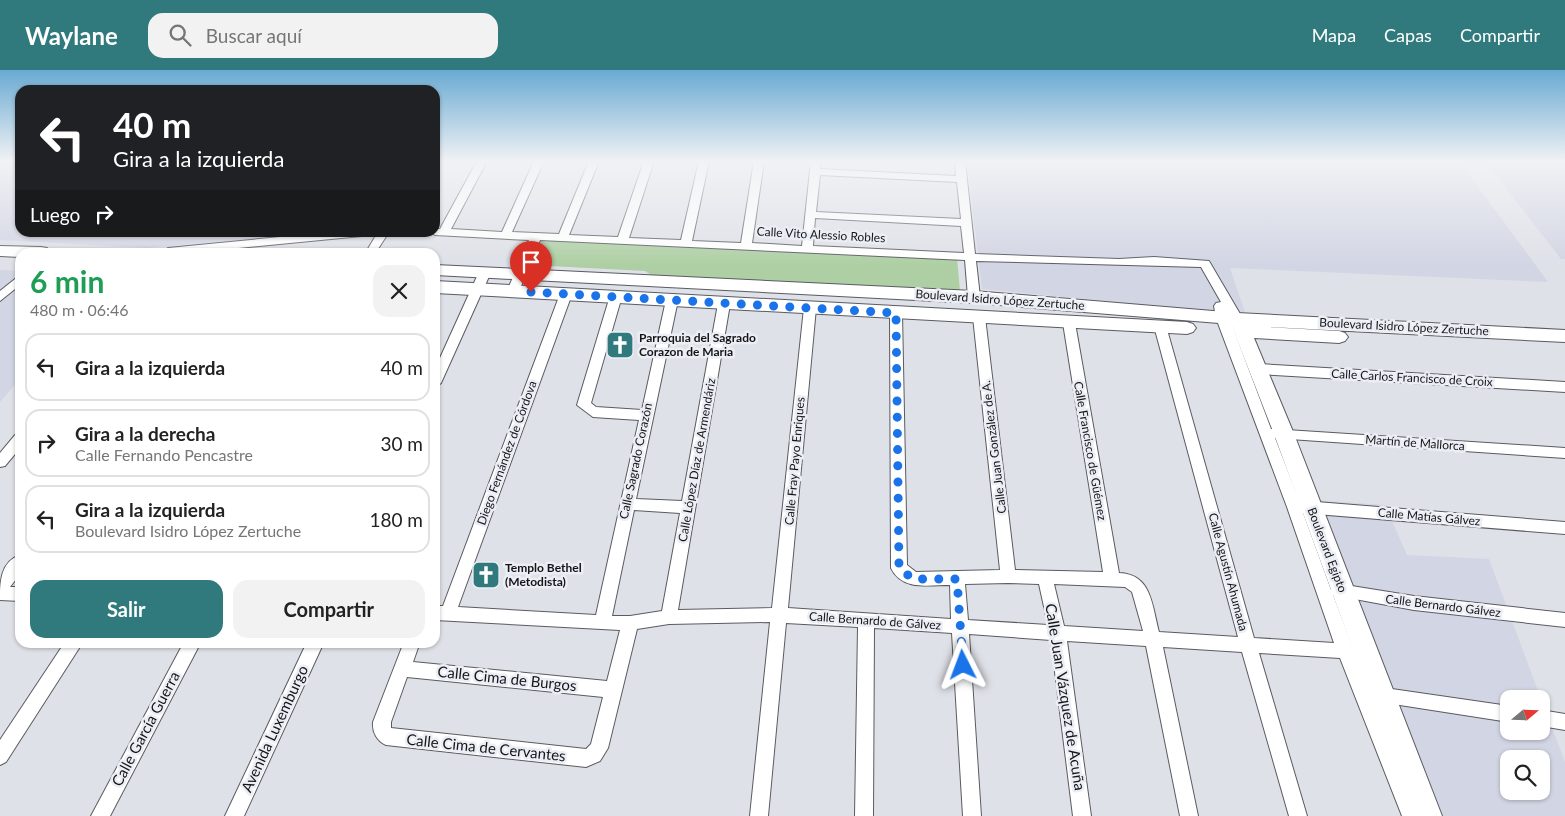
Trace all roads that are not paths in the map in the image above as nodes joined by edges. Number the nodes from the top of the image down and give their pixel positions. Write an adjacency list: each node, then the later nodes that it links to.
1 (461, 196): 11 (street)
2 (524, 196): 12 (street)
3 (580, 196): 14 (street)
4 (638, 196): 17 (street)
5 (696, 196): 18 (street)
6 (754, 196): 19 (street)
7 (812, 196): 9 (street)
8 (963, 196): 10 (street)
9 (810, 214): 10 (street); 22 (street)
10 (967, 223): 25 (street)
11 (440, 232): 12 (street, Calle Vito Alessio Robles)
12 (506, 234): 13 (street, Calle Vito Alessio Robles)
13 (536, 236): 14 (street, Calle Vito Alessio Robles); 31 (street)
14 (563, 236): 17 (street, Calle Vito Alessio Robles)
15 (321, 237): 20 (street)
16 (381, 237): 21 (street)
17 (623, 240): 18 (street, Calle Vito Alessio Robles)
18 (686, 242): 19 (street, Calle Vito Alessio Robles)
19 (746, 245): 22 (street, Calle Vito Alessio Robles)
20 (209, 248)
21 (374, 248)
22 (807, 248): 25 (street, Calle Vito Alessio Robles)
23 (0, 251): 24 (main road)
24 (15, 251)
25 (970, 257): 28 (street, Calle Vito Alessio Robles); 39 (street)
26 (0, 262): 27 (main road)
27 (15, 264)
28 (1206, 264): 46 (street, Boulevard Egipto)
29 (440, 270): 30 (main road, Boulevard Isidro López Zertuche)
30 (485, 272): 31 (main road, Boulevard Isidro López Zertuche); 34 (street)
31 (520, 273): 35 (street); 39 (main road, Boulevard Isidro López Zertuche)
32 (15, 284): 38 (street)
33 (440, 287): 34 (main road, Boulevard Isidro López Zertuche)
34 (478, 289): 35 (main road, Boulevard Isidro López Zertuche); 51 (street)
35 (513, 290): 36 (main road, Boulevard Isidro López Zertuche)
36 (566, 294): 37 (main road, Boulevard Isidro López Zertuche); 72 (street, Diego Fernández de Córdova)
37 (616, 296): 40 (main road, Boulevard Isidro López Zertuche); 53 (street)
38 (0, 297)
39 (974, 297): 46 (main road, Boulevard Isidro López Zertuche)
40 (672, 300): 41 (main road, Boulevard Isidro López Zertuche); 53 (street, Calle Sagrado Corazón)
41 (724, 304): 42 (main road, Boulevard Isidro López Zertuche); 59 (street, Calle López Díaz de Armendáriz)
42 (810, 308): 43 (main road, Boulevard Isidro López Zertuche); 73 (street, Calle Fray Payo Enriques)
43 (896, 313): 44 (main road, Boulevard Isidro López Zertuche); 65 (street)
44 (979, 318): 45 (main road, Boulevard Isidro López Zertuche); 63 (street, Calle Juan González de A.)
45 (1069, 323): 47 (main road, Boulevard Isidro López Zertuche); 66 (street, Calle Francisco de Güémez)
46 (1232, 325): 47 (main road, Boulevard Isidro López Zertuche); 48 (main road, Boulevard Isidro López Zertuche); 49 (main road, Boulevard Isidro López Zertuche); 50 (main road, Boulevard Egipto); 54 (street, Boulevard Egipto)
47 (1160, 326): 82 (street, Calle Agustín Ahumada)
48 (1565, 336)
49 (1565, 347)
50 (1259, 369): 52 (street, Calle Carlos Francisco de Croix); 54 (main road, Boulevard Egipto)
51 (440, 372)
52 (1565, 387)
53 (646, 415): 58 (street, Calle Sagrado Corazón)
54 (1274, 433): 56 (street, Martín de Mallorca); 60 (main road, Boulevard Egipto)
55 (15, 444): 57 (street)
56 (1565, 453)
57 (0, 462)
58 (627, 504): 59 (street); 77 (street, Calle Sagrado Corazón)
59 (688, 507): 74 (street, Calle López Díaz de Armendáriz)
60 (1302, 507): 61 (street, Calle Matías Gálvez); 68 (street, Boulevard Egipto); 69 (main road, Boulevard Egipto)
61 (1565, 528)
62 (15, 568): 67 (street)
63 (1008, 576): 64 (street); 65 (street)
64 (1045, 578): 66 (street); 80 (street, Calle Juan Vázquez de Acuña)
65 (957, 579): 79 (street)
66 (1120, 580): 81 (street, Calle Francisco de Güémez)
67 (0, 588)
68 (1322, 588): 69 (street, Calle Bernardo Gálvez); 87 (street, Boulevard Egipto)
69 (1343, 592): 76 (street, Calle Bernardo Gálvez); 90 (main road, Boulevard Egipto)
70 (0, 593): 71 (street)
71 (15, 594)
72 (442, 613): 77 (street, Calle Bernardo de Gálvez)
73 (781, 615): 74 (street, Calle Bernardo de Gálvez); 75 (street, Calle Bernardo de Gálvez); 97 (street)
74 (669, 617): 78 (street, Calle Bernardo de Gálvez)
75 (866, 620): 79 (street, Calle Bernardo de Gálvez); 98 (street)
76 (1565, 620)
77 (602, 623): 78 (street, Calle Bernardo de Gálvez)
78 (630, 623): 89 (street)
79 (961, 628): 80 (street, Calle Bernardo de Gálvez); 99 (street)
80 (1058, 633): 81 (street, Calle Bernardo de Gálvez); 100 (street, Calle Juan Vázquez de Acuña)
81 (1153, 638): 82 (street, Calle Bernardo de Gálvez); 101 (street, Calle Francisco de Güémez)
82 (1248, 645): 87 (street, Calle Bernardo de Gálvez); 102 (street, Calle Agustín Ahumada)
83 (71, 648): 94 (street)
84 (190, 648): 95 (street, Calle García Guerra)
85 (313, 648): 96 (street, Avenida Luxemburgo)
86 (410, 648): 88 (street)
87 (1345, 651): 90 (street, Boulevard Egipto)
88 (402, 669): 89 (street, Calle Cima de Burgos); 89 (street, Calle Cima de Cervantes)
89 (612, 690)
90 (1372, 694): 91 (street); 103 (street, Boulevard Egipto); 104 (main road, Boulevard Egipto)
91 (1500, 713)
92 (1550, 720): 93 (street)
93 (1565, 722)
94 (0, 756)
95 (100, 816)
96 (234, 816)
97 (759, 816)
98 (864, 816)
99 (972, 816)
100 (1082, 816)
101 (1189, 816)
102 (1298, 816)
103 (1411, 816)
104 (1428, 816)

